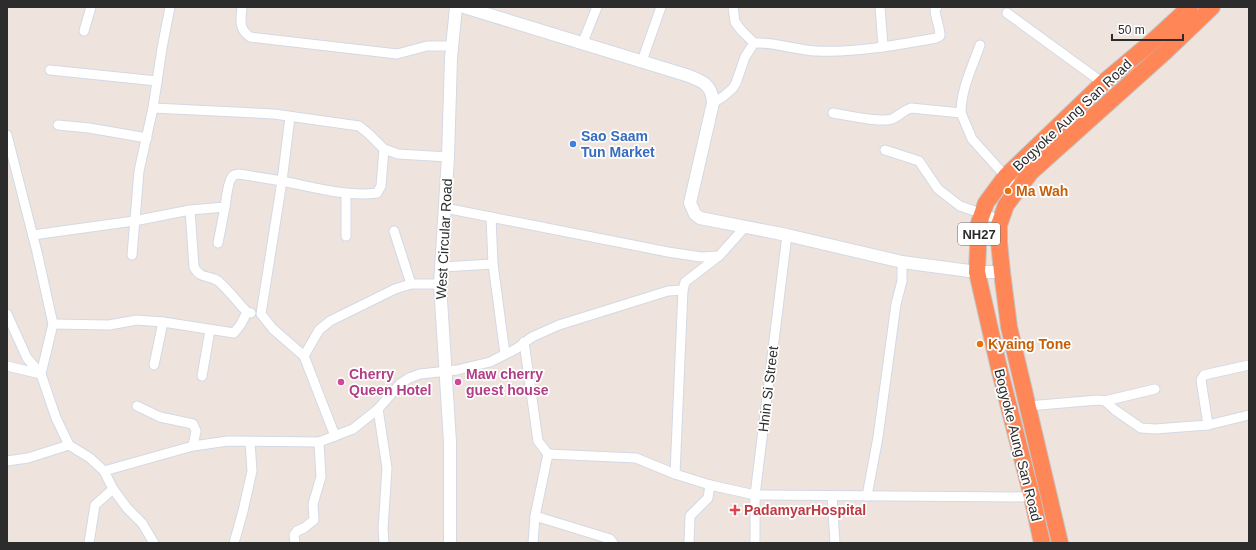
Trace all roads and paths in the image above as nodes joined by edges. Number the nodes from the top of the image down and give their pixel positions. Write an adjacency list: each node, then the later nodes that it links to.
1 (91, 7): 14 (street)
2 (170, 7): 24 (street)
3 (242, 7): 19 (street)
4 (456, 7): 19 (street, West Circular Road)
5 (464, 7): 16 (street)
6 (597, 7): 16 (street)
7 (661, 7): 22 (street)
8 (733, 7): 17 (street)
9 (880, 7): 20 (street)
10 (937, 7): 20 (street)
11 (1190, 7): 15 (highway, Bogyoke Aung San Road / NH27)
12 (1212, 7): 21 (highway, Bogyoke Aung San Road / NH27)
13 (1007, 13): 25 (street)
14 (84, 31)
15 (1153, 41): 21 (highway); 25 (highway, Bogyoke Aung San Road / NH27)
16 (583, 42): 22 (street)
17 (754, 43): 20 (street); 26 (street)
18 (980, 45): 29 (street)
19 (452, 46): 36 (street, West Circular Road)
20 (883, 46)
21 (1166, 51): 39 (highway, Bogyoke Aung San Road / NH27)
22 (642, 61): 26 (street)
23 (50, 70): 24 (street)
24 (157, 81): 27 (street)
25 (1104, 83): 37 (highway, Bogyoke Aung San Road / NH27)
26 (713, 103): 48 (street)
27 (153, 108): 30 (street); 33 (street)
28 (833, 113): 29 (street)
29 (961, 113): 37 (street)
30 (290, 117): 34 (street); 38 (street)
31 (58, 125): 33 (street)
32 (7, 135): 51 (street)
33 (147, 138): 47 (street)
34 (384, 149): 36 (street); 40 (street)
35 (885, 150): 44 (street)
36 (448, 157): 42 (street, West Circular Road)
37 (1006, 176): 39 (street); 44 (highway, Bogyoke Aung San Road / NH27)
38 (282, 182): 40 (street); 41 (street); 66 (street)
39 (1017, 189): 46 (highway, Bogyoke Aung San Road / NH27)
40 (346, 194): 52 (street)
41 (225, 207): 43 (street); 53 (street)
42 (445, 208): 45 (street); 58 (street, West Circular Road)
43 (190, 210): 47 (street); 64 (street)
44 (982, 214): 46 (street); 59 (highway, Bogyoke Aung San Road / NH27)
45 (491, 217): 55 (street); 57 (street)
46 (1001, 220): 60 (highway, Bogyoke Aung San Road / NH27)
47 (134, 221): 51 (street); 54 (street)
48 (745, 227): 50 (street); 55 (street)
49 (394, 231): 61 (street)
50 (787, 234): 56 (street); 98 (street, Hnin Si Street)
51 (33, 235): 68 (street)
52 (346, 236)
53 (218, 243)
54 (132, 255)
55 (720, 256): 63 (street)
56 (902, 262): 59 (street); 100 (street)
57 (493, 264): 58 (street); 71 (street)
58 (442, 267): 62 (street, West Circular Road)
59 (977, 272): 60 (street); 85 (highway, Bogyoke Aung San Road / NH27)
60 (1002, 272): 83 (highway, Bogyoke Aung San Road / NH27)
61 (411, 284): 62 (street); 72 (street)
62 (440, 284): 76 (street, West Circular Road)
63 (683, 290): 70 (street); 95 (street)
64 (247, 312): 66 (street); 69 (street)
65 (7, 314): 77 (street)
66 (260, 314): 72 (street)
67 (163, 322): 68 (street); 69 (street); 73 (street)
68 (53, 324): 77 (street)
69 (210, 330): 78 (street)
70 (524, 342): 71 (street); 92 (street)
71 (505, 354): 76 (street)
72 (304, 356): 87 (street)
73 (154, 365)
74 (1249, 365): 86 (street)
75 (7, 366): 77 (street)
76 (445, 372): 82 (street); 109 (street, West Circular Road)
77 (41, 374): 90 (street)
78 (202, 376)
79 (1154, 389): 80 (street)
80 (1105, 401): 83 (street); 86 (street)
81 (137, 406): 91 (street)
82 (378, 409): 87 (street); 108 (street)
83 (1029, 411): 85 (highway); 102 (highway, Bogyoke Aung San Road / NH27)
84 (1249, 415): 86 (street)
85 (1013, 421): 101 (highway, Bogyoke Aung San Road / NH27)
86 (1208, 424)
87 (336, 436): 89 (street)
88 (250, 442): 89 (street); 91 (street); 106 (street)
89 (320, 442): 107 (street)
90 (69, 445): 93 (street); 94 (street)
91 (193, 446): 94 (street)
92 (548, 454): 95 (street); 103 (street)
93 (7, 461)
94 (104, 471): 97 (street)
95 (675, 474): 96 (street)
96 (710, 485): 98 (street); 112 (street)
97 (113, 489): 104 (street); 105 (street)
98 (755, 495): 99 (street); 113 (street, Hnin Si Street)
99 (832, 496): 100 (street); 114 (street)
100 (867, 496): 101 (street)
101 (1032, 497): 102 (street); 115 (highway, Bogyoke Aung San Road / NH27)
102 (1049, 497): 116 (highway, Bogyoke Aung San Road / NH27)
103 (535, 516): 110 (street); 111 (street)
104 (89, 543)
105 (154, 543)
106 (234, 543)
107 (295, 543)
108 (384, 543)
109 (450, 543)
110 (533, 543)
111 (614, 543)
112 (689, 543)
113 (755, 543)
114 (835, 543)
115 (1042, 543)
116 (1060, 543)

